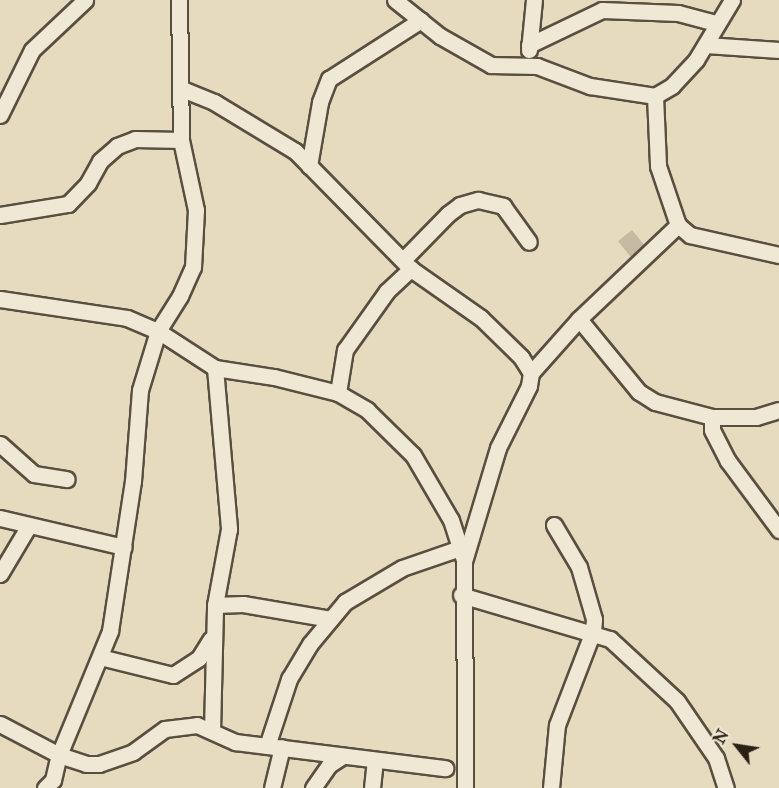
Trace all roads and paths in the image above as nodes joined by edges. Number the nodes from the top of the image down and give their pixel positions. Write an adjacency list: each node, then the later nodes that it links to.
1 (85, 0): 14 (street)
2 (179, 0): 12 (street)
3 (534, 0): 8 (street)
4 (732, 0): 7 (street)
5 (402, 3): 6 (street)
6 (422, 20): 11 (street); 16 (street)
7 (716, 23): 8 (street); 9 (street)
8 (529, 45): 11 (street)
9 (706, 45): 10 (street); 13 (street)
10 (779, 50)
11 (528, 65): 13 (street)
12 (182, 89): 15 (street); 16 (street)
13 (655, 96): 18 (street)
14 (0, 115)
15 (182, 140): 17 (street); 24 (street)
16 (309, 166): 21 (street)
17 (0, 215)
18 (678, 225): 20 (street); 23 (street)
19 (529, 242): 21 (street)
20 (779, 255)
21 (407, 265): 26 (street); 27 (street)
22 (0, 299): 24 (street)
23 (579, 319): 26 (street); 29 (street)
24 (158, 331): 25 (street); 36 (street)
25 (215, 368): 27 (street); 40 (street)
26 (531, 373): 37 (street)
27 (338, 393): 37 (street)
28 (779, 410): 29 (street)
29 (712, 417): 35 (street)
30 (0, 444): 31 (street)
31 (67, 479)
32 (0, 518): 34 (street)
33 (554, 525): 42 (street)
34 (28, 527): 36 (street); 38 (street)
35 (779, 530)
36 (123, 547): 44 (street)
37 (462, 555): 39 (street); 41 (street)
38 (0, 574)
39 (461, 595): 42 (street); 52 (street)
40 (215, 605): 41 (street); 43 (street)
41 (331, 618): 47 (street)
42 (593, 631): 57 (street); 58 (street)
43 (213, 636): 44 (street); 46 (street)
44 (100, 657): 48 (street)
45 (0, 724): 48 (street)
46 (212, 731): 47 (street); 48 (street)
47 (274, 747): 49 (street); 54 (street)
48 (59, 755): 53 (street)
49 (343, 756): 50 (street); 55 (street)
50 (375, 760): 51 (street); 56 (street)
51 (445, 768)
52 (464, 786)
53 (45, 788)
54 (272, 788)
55 (314, 788)
56 (372, 788)
57 (551, 788)
58 (726, 788)

